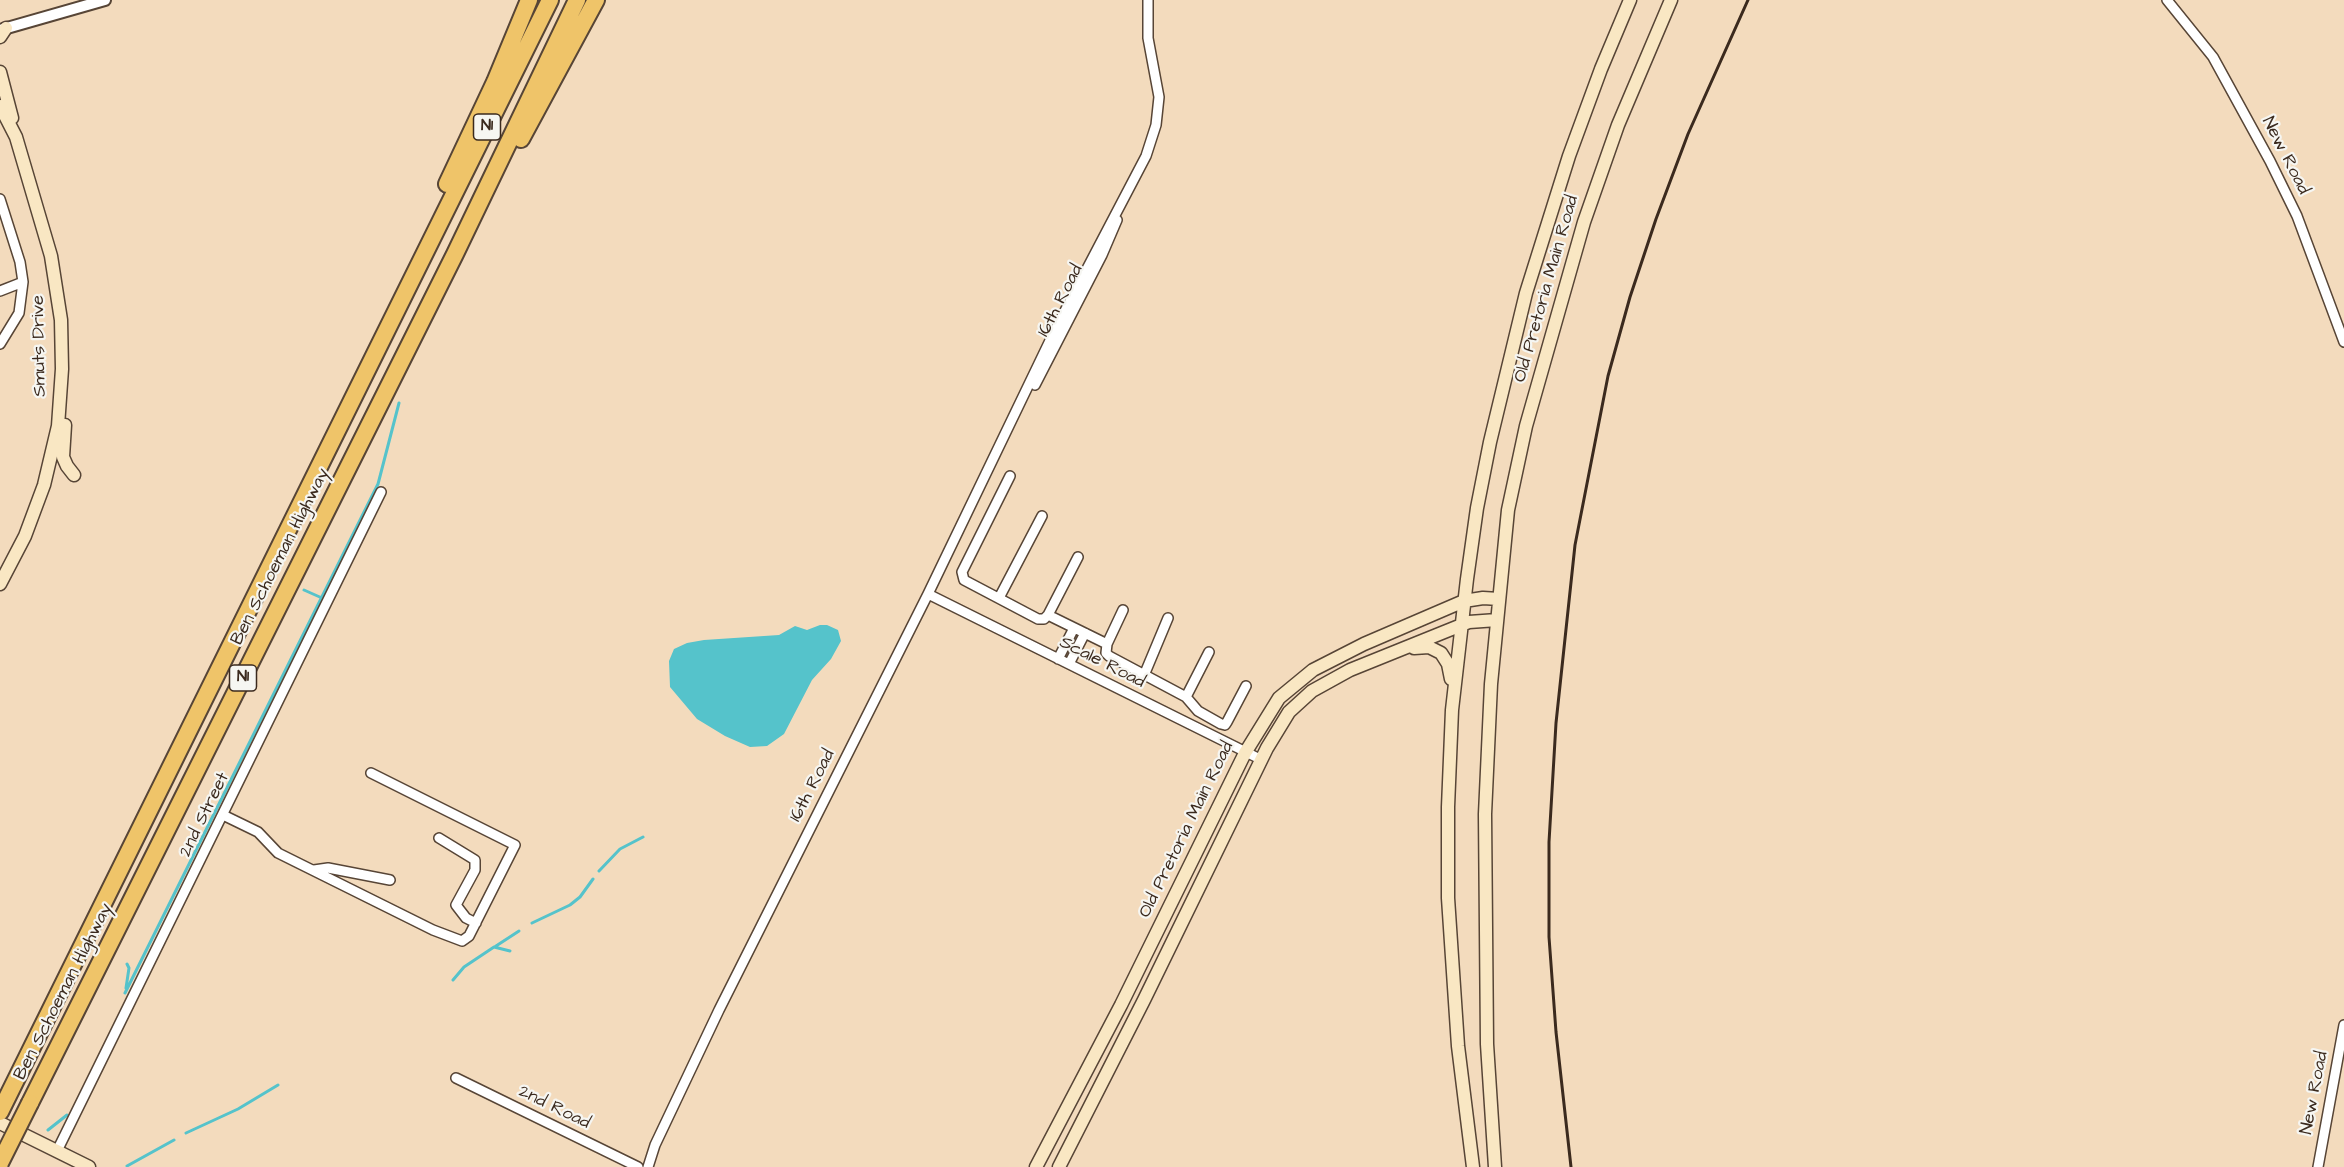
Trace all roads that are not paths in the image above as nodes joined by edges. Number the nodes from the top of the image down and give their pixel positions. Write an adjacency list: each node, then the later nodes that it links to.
1 (105, 0): 10 (street)
2 (529, 0): 16 (highway)
3 (550, 0): 16 (highway, Ben Schoeman Highway / N1)
4 (578, 0): 17 (highway, Ben Schoeman Highway / N1)
5 (596, 0): 17 (highway)
6 (1148, 0): 29 (street, 16th Road)
7 (1630, 0): 32 (main road, Old Pretoria Main Road)
8 (1671, 0): 31 (main road, Old Pretoria Main Road)
9 (2167, 0): 20 (street, New Road)
10 (2, 31)
11 (0, 72): 13 (main road)
12 (0, 106): 13 (main road, Smuts Drive)
13 (16, 137): 22 (main road, Smuts Drive)
14 (0, 199): 15 (street)
15 (2, 216): 18 (street)
16 (424, 253): 59 (highway, Ben Schoeman Highway / N1)
17 (455, 254): 62 (highway, Ben Schoeman Highway / N1, bridge)
18 (23, 282): 19 (street); 21 (street)
19 (0, 291)
20 (2344, 342)
21 (0, 344)
22 (61, 388): 23 (main road); 28 (main road, Smuts Drive)
23 (74, 475)
24 (1010, 476): 30 (street)
25 (381, 492): 52 (street, 2nd Street)
26 (1042, 516): 30 (street)
27 (1078, 557): 34 (street)
28 (0, 584)
29 (928, 594): 43 (street, Scale Road); 65 (street, 16th Road)
30 (999, 598): 34 (street)
31 (1499, 599): 32 (main road, Old Pretoria Main Road); 36 (main road, Old Pretoria Main Road)
32 (1464, 601): 37 (main road, Old Pretoria Main Road); 49 (main road, Old Pretoria Main Road)
33 (1123, 610): 40 (street)
34 (1048, 615): 38 (street)
35 (1168, 618): 45 (street)
36 (1497, 620): 37 (main road, Old Pretoria Main Road); 69 (main road, Old Pretoria Main Road)
37 (1461, 625): 41 (main road, Old Pretoria Main Road); 48 (main road, Old Pretoria Main Road)
38 (1074, 628): 39 (street); 43 (street)
39 (1085, 633): 40 (street); 44 (street)
40 (1107, 645): 45 (street)
41 (1394, 651): 48 (main road); 50 (main road, Old Pretoria Main Road)
42 (1209, 652): 47 (street)
43 (1058, 659): 44 (street, Scale Road)
44 (1069, 664): 49 (street, Scale Road)
45 (1145, 673): 47 (street)
46 (1246, 686): 47 (street)
47 (1186, 697)
48 (1452, 710): 68 (main road, Old Pretoria Main Road)
49 (1245, 753): 50 (street, Scale Road); 66 (main road, Old Pretoria Main Road)
50 (1262, 760): 67 (main road, Old Pretoria Main Road)
51 (371, 773): 56 (street)
52 (224, 815): 54 (street); 61 (street, 2nd Street)
53 (439, 838): 56 (street)
54 (314, 870): 55 (street); 56 (street)
55 (390, 880)
56 (476, 923)
57 (2344, 1025): 70 (street, New Road)
58 (456, 1078): 64 (street, 2nd Road)
59 (0, 1112)
60 (0, 1123): 61 (main road)
61 (57, 1151): 63 (main road)
62 (0, 1163)
63 (89, 1167)
64 (638, 1167)
65 (648, 1167)
66 (1036, 1167)
67 (1059, 1167)
68 (1473, 1167)
69 (1495, 1167)
70 (2318, 1167)

